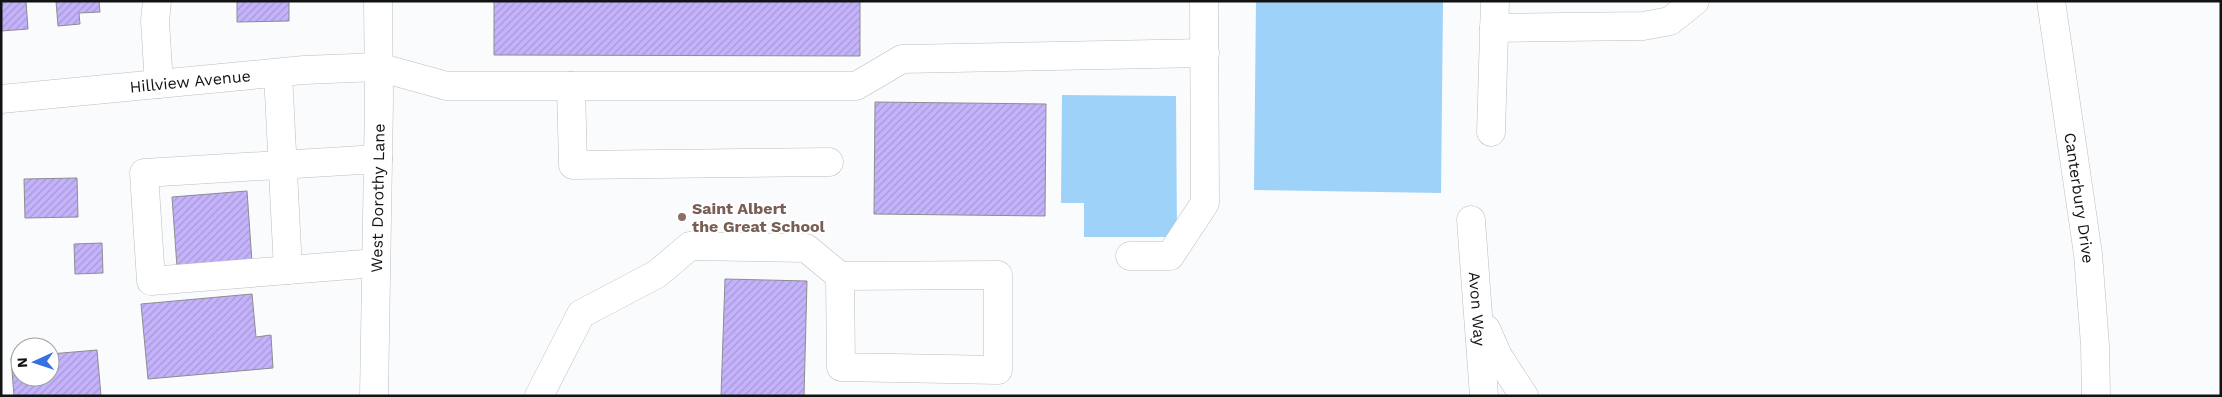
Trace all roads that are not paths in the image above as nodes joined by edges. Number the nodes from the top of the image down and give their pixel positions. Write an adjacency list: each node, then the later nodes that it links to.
1 (157, 1): 10 (street)
2 (378, 1): 8 (street, West Dorothy Lane)
3 (1204, 1): 7 (street)
4 (1695, 1): 6 (street)
5 (2051, 1): 27 (street, Canterbury Drive)
6 (1494, 14): 13 (street)
7 (1205, 53): 11 (street, Hillview Avenue); 18 (street)
8 (378, 67): 9 (street, Hillview Avenue); 11 (street, Hillview Avenue); 14 (street, West Dorothy Lane)
9 (278, 73): 10 (street, Hillview Avenue); 16 (street)
10 (159, 84): 12 (street, Hillview Avenue)
11 (571, 86): 15 (street)
12 (1, 99)
13 (1491, 132)
14 (378, 159): 16 (street); 19 (street, West Dorothy Lane)
15 (829, 162)
16 (282, 165): 20 (street); 20 (street)
17 (1471, 220): 22 (street, Avon Way)
18 (1130, 256)
19 (376, 262): 20 (street); 23 (street, West Dorothy Lane)
20 (288, 270)
21 (840, 276): 21 (street); 24 (street)
22 (1478, 309): 25 (street, Avon Way); 26 (street)
23 (374, 396)
24 (540, 396)
25 (1484, 396)
26 (1524, 396)
27 (2096, 396)

